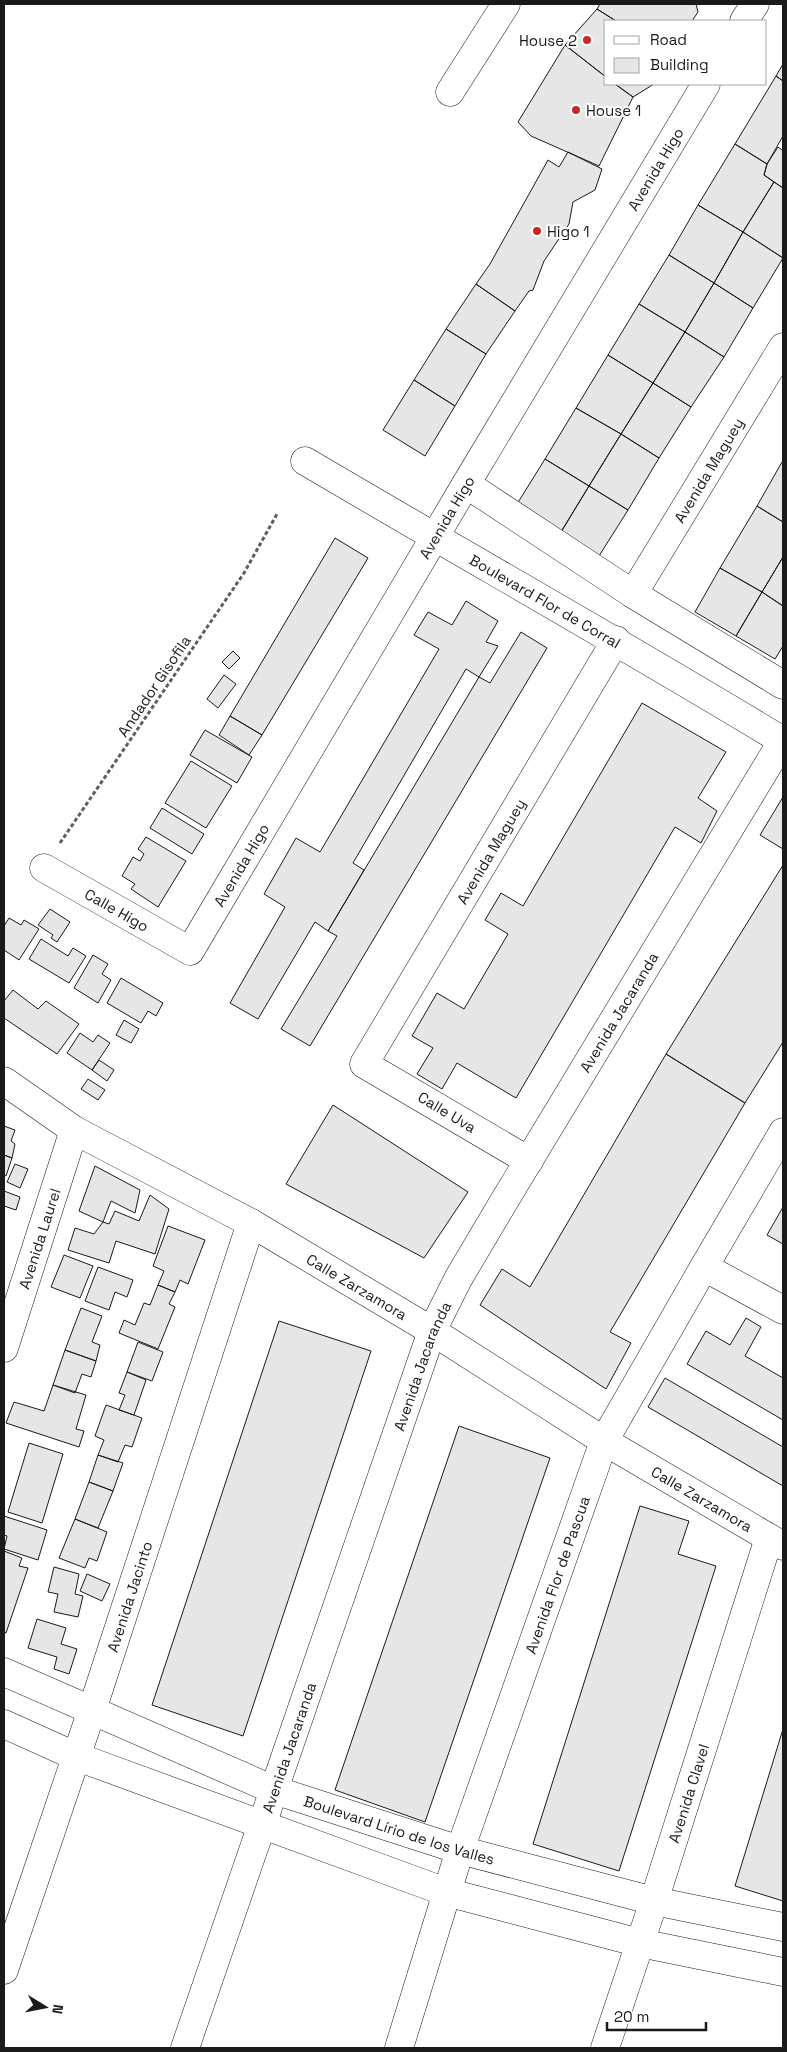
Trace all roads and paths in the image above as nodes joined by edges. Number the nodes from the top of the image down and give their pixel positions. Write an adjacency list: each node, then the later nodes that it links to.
1 (506, 4): 5 (street)
2 (754, 4): 3 (street)
3 (745, 20)
4 (705, 85): 8 (street, Avenida Higo)
5 (450, 92)
6 (783, 347): 11 (street, Avenida Maguey)
7 (305, 461): 10 (street, Boulevard Flor de Corral)
8 (466, 484): 10 (street, Avenida Higo); 11 (street)
9 (277, 514): 15 (path, Andador Gisofila)
10 (434, 537): 12 (street, Boulevard Flor de Corral); 16 (street, Avenida Higo)
11 (633, 594): 13 (street)
12 (616, 640): 14 (street, Boulevard Flor de Corral); 17 (street, Avenida Maguey)
13 (783, 685)
14 (783, 740): 21 (street, Avenida Jacaranda)
15 (44, 868): 16 (street, Calle Higo)
16 (190, 952)
17 (364, 1064): 21 (street, Calle Uva)
18 (4, 1081): 19 (street, Calle Zarzamora)
19 (74, 1130): 22 (street, Calle Zarzamora); 26 (street, Avenida Laurel)
20 (783, 1132): 23 (street, Avenida Flor de Pascua)
21 (529, 1161): 25 (street, Avenida Jacaranda)
22 (251, 1222): 25 (street, Calle Zarzamora); 30 (street, Avenida Jacinto)
23 (704, 1267): 24 (street); 27 (street, Avenida Flor de Pascua)
24 (783, 1310)
25 (432, 1331): 27 (street, Calle Zarzamora); 33 (street, Avenida Jacaranda)
26 (4, 1348)
27 (604, 1441): 28 (street, Calle Zarzamora); 35 (street, Avenida Flor de Pascua)
28 (776, 1542): 37 (street, Avenida Clavel)
29 (4, 1672): 30 (street, Boulevard Lírio de los Valles)
30 (92, 1710): 32 (street, Avenida Jacinto); 33 (street, Boulevard Lírio de los Valles)
31 (4, 1724): 32 (street)
32 (75, 1756): 34 (street); 40 (street, Avenida Jacinto)
33 (274, 1790): 34 (street, Avenida Jacaranda); 35 (street, Boulevard Lírio de los Valles)
34 (262, 1826): 36 (street); 42 (street, Avenida Jacaranda)
35 (460, 1850): 36 (street, Avenida Flor de Pascua); 37 (street, Boulevard Lírio de los Valles)
36 (446, 1892): 39 (street); 43 (street, Avenida Flor de Pascua)
37 (654, 1901): 38 (street, Boulevard Lírio de los Valles); 39 (street, Avenida Clavel)
38 (783, 1927)
39 (640, 1943): 41 (street); 44 (street, Avenida Clavel)
40 (4, 1970)
41 (783, 1972)
42 (185, 2048)
43 (399, 2048)
44 (605, 2048)

